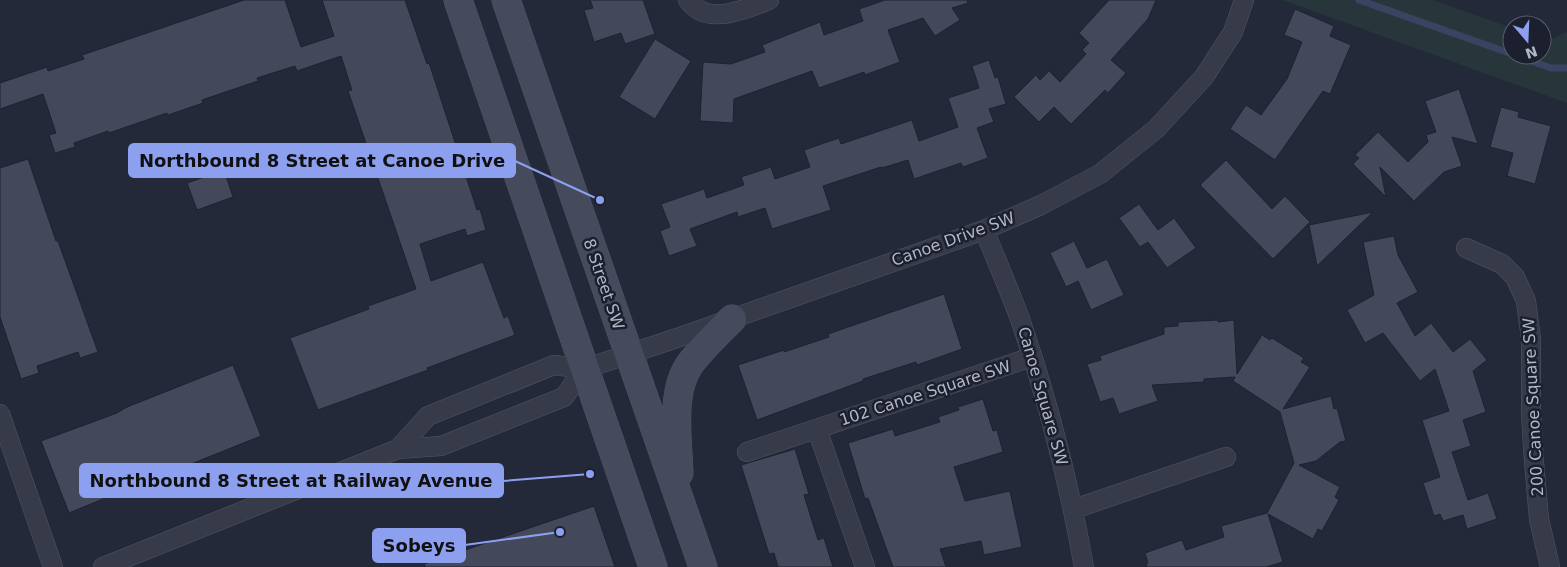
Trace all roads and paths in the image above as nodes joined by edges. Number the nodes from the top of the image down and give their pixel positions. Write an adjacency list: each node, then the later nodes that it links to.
1 (458, 0): 11 (main road)
2 (506, 0): 9 (main road, 8 Street SW)
3 (688, 0): 4 (street)
4 (769, 0)
5 (1244, 0): 6 (street, Canoe Drive SW)
6 (984, 230): 8 (street, Canoe Drive SW); 10 (street, Canoe Square SW)
7 (1466, 248): 25 (street, 200 Canoe Square SW)
8 (732, 318): 9 (street, Canoe Drive SW); 17 (main road)
9 (628, 354): 11 (street, Canoe Drive SW); 17 (main road, 8 Street SW)
10 (1032, 357): 13 (street, 102 Canoe Square SW); 18 (street, Canoe Square SW)
11 (584, 369): 14 (street); 14 (street); 21 (main road)
12 (0, 414): 19 (street)
13 (817, 429): 15 (street, 102 Canoe Square SW); 23 (street, 102 Canoe Square SW)
14 (398, 448): 20 (street)
15 (747, 452)
16 (1226, 457): 18 (street)
17 (679, 496): 22 (main road, 8 Street SW)
18 (1074, 509): 24 (street, Canoe Square SW)
19 (53, 567)
20 (103, 567)
21 (653, 567)
22 (703, 567)
23 (865, 567)
24 (1084, 567)
25 (1550, 567)

